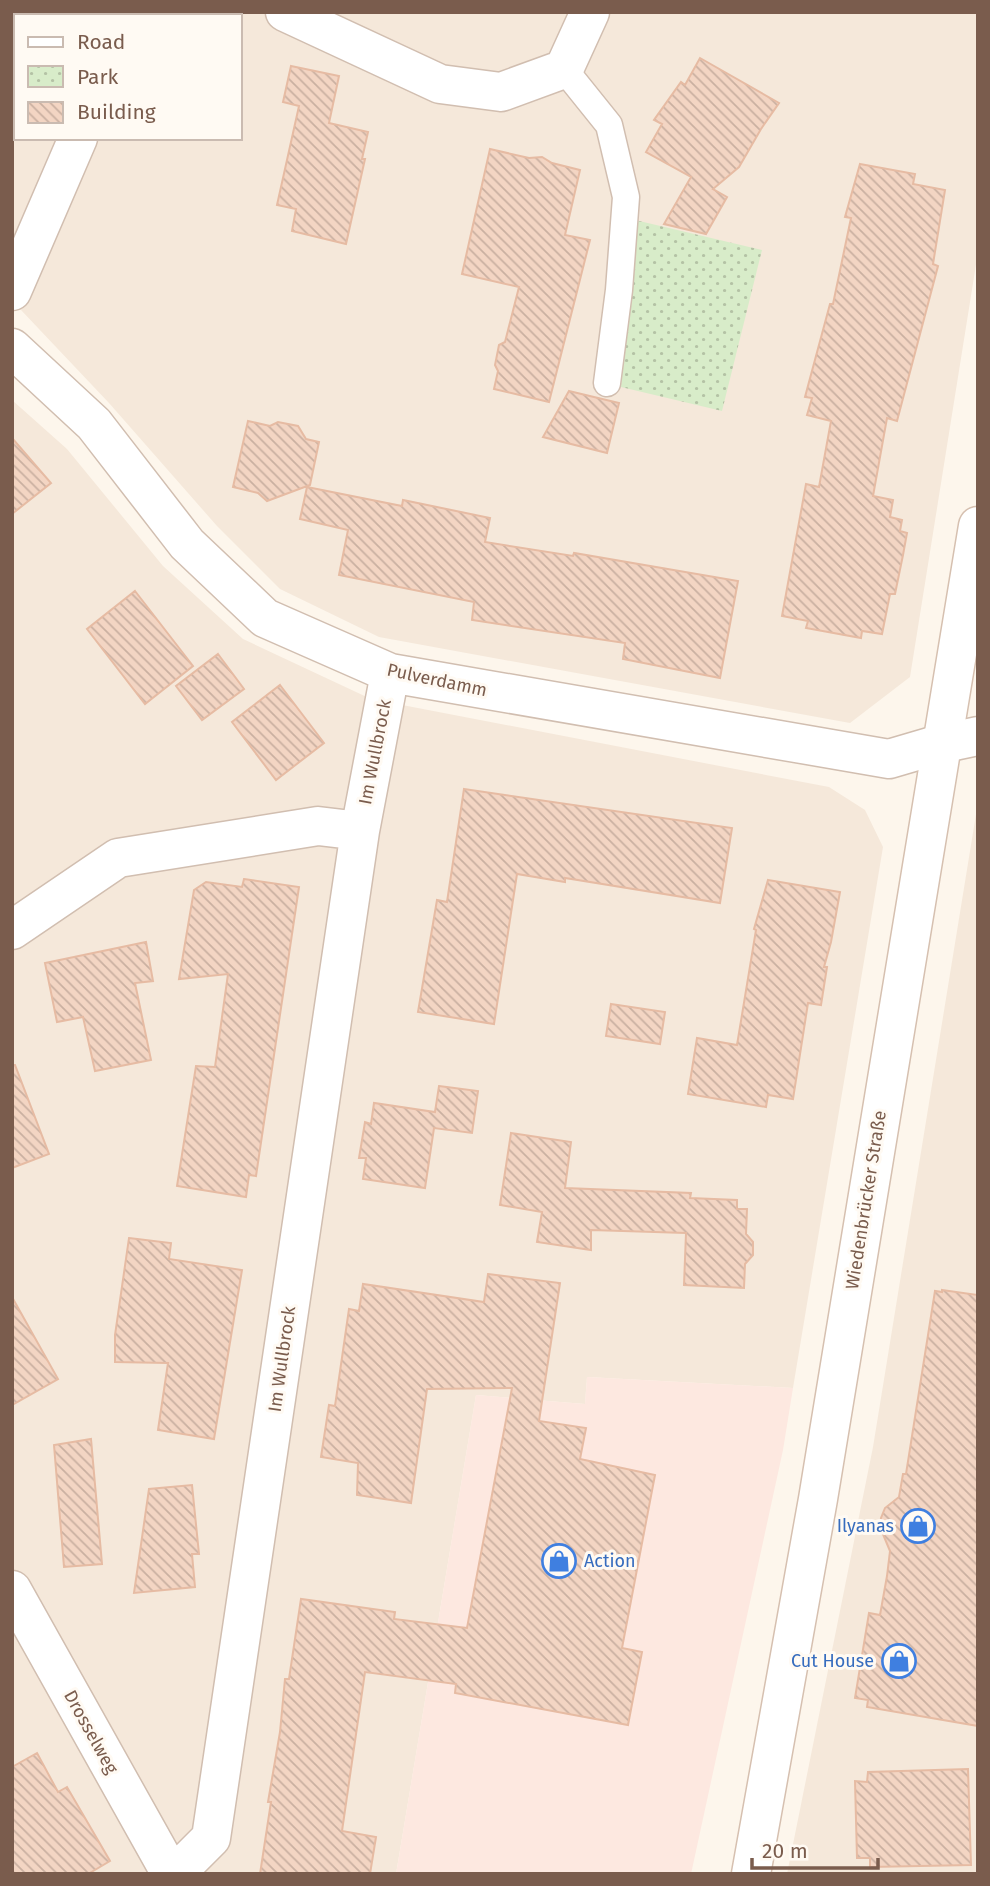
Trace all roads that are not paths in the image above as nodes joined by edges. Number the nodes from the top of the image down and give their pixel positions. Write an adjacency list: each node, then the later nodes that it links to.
1 (285, 12): 3 (street)
2 (590, 12): 3 (street)
3 (564, 69): 7 (lane)
4 (77, 140): 5 (street)
5 (12, 291)
6 (12, 348): 9 (street, Pulverdamm)
7 (607, 383)
8 (978, 526): 11 (street, Wiedenbrücker Straße)
9 (390, 673): 11 (street, Pulverdamm); 12 (street, Im Wullbrock)
10 (978, 736): 11 (street, Pulverdamm)
11 (940, 744): 16 (street, Wiedenbrücker Straße)
12 (360, 831): 13 (street); 15 (street, Im Wullbrock)
13 (12, 930)
14 (12, 1590): 15 (street, Drosselweg)
15 (173, 1874)
16 (751, 1874)

